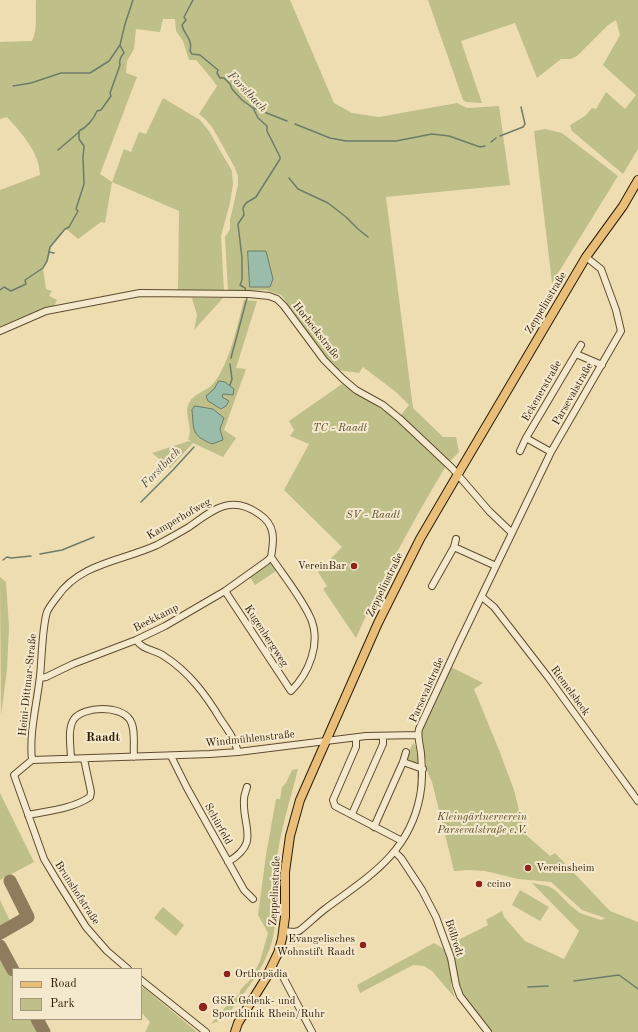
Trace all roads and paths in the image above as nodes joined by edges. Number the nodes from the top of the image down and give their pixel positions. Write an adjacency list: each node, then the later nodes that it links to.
1 (638, 180): 2 (main road, Zeppelinstraße)
2 (586, 257): 6 (street, Parsevalstraße); 10 (main road, Zeppelinstraße)
3 (0, 331): 10 (street, Horbeckstraße)
4 (581, 345): 5 (street, Eckenerstraße)
5 (576, 354): 6 (street, Eckenerstraße); 7 (street, Eckenerstraße)
6 (602, 365): 9 (street, Parsevalstraße)
7 (526, 438): 8 (street, Eckenerstraße); 9 (street, Eckenerstraße)
8 (520, 451)
9 (551, 452): 11 (street, Parsevalstraße)
10 (458, 474): 11 (street, Horbeckstraße); 25 (main road, Zeppelinstraße)
11 (512, 533): 15 (street, Parsevalstraße)
12 (456, 539): 13 (street)
13 (454, 547): 15 (street); 16 (street)
14 (270, 557): 17 (street, Beekkamp); 17 (street, Kugenbergweg); 19 (street, Kamperhofweg)
15 (496, 566): 18 (street, Parsevalstraße)
16 (432, 586)
17 (225, 591): 20 (street, Beekkamp)
18 (482, 597): 22 (street, Parsevalstraße); 36 (street, Riemelsbeck)
19 (48, 612): 21 (street, Heini-Dittmar-Straße)
20 (136, 640): 21 (street, Beekkamp); 26 (street)
21 (40, 678): 32 (street, Heini-Dittmar-Straße)
22 (418, 735): 23 (street, Windmühlenstraße); 34 (street, Parsevalstraße)
23 (383, 736): 24 (street, Windmühlenstraße); 37 (street)
24 (356, 738): 25 (street, Windmühlenstraße); 37 (street)
25 (326, 741): 26 (street, Windmühlenstraße); 44 (main road, Zeppelinstraße)
26 (238, 752): 28 (street, Windmühlenstraße)
27 (406, 752): 33 (street)
28 (170, 756): 29 (street, Windmühlenstraße); 42 (street, Schürfeld)
29 (134, 757): 30 (street); 31 (street, Windmühlenstraße)
30 (71, 759): 31 (street, Windmühlenstraße); 32 (street, Windmühlenstraße)
31 (84, 759): 38 (street)
32 (32, 760): 38 (street, Brunshofstraße)
33 (403, 762): 34 (street); 39 (street)
34 (423, 770): 40 (street, Parsevalstraße)
35 (247, 787): 42 (street)
36 (638, 801)
37 (352, 814): 39 (street)
38 (28, 815): 46 (street, Brunshofstraße)
39 (374, 827): 40 (street)
40 (402, 841): 41 (street, Parsevalstraße)
41 (395, 852): 44 (street, Parsevalstraße); 51 (street, Böllrodt)
42 (228, 862): 43 (street, Schürfeld)
43 (253, 899)
44 (283, 931): 45 (main road, Zeppelinstraße)
45 (271, 967): 49 (main road, Zeppelinstraße); 50 (street)
46 (127, 968)
47 (142, 981): 48 (street)
48 (206, 1032)
49 (235, 1032)
50 (312, 1032)
51 (488, 1032)

